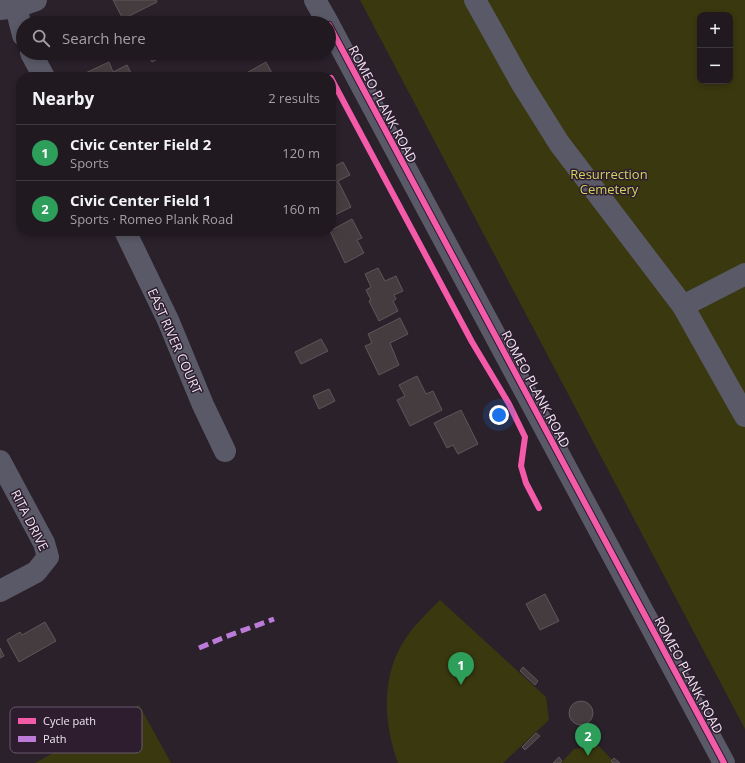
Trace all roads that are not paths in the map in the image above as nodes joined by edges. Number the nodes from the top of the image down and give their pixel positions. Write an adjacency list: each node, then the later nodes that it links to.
1 (316, 0): 5 (street, ROMEO PLANK ROAD)
2 (475, 0): 11 (street)
3 (17, 5): 4 (street)
4 (19, 16)
5 (324, 16)
6 (336, 39): 16 (street, ROMEO PLANK ROAD)
7 (35, 60): 8 (street)
8 (41, 72)
9 (127, 236): 13 (street, EAST RIVER COURT)
10 (745, 274): 11 (street)
11 (683, 306): 12 (street)
12 (745, 416)
13 (225, 451)
14 (0, 461): 15 (street, RITA DRIVE)
15 (0, 591)
16 (724, 763)

